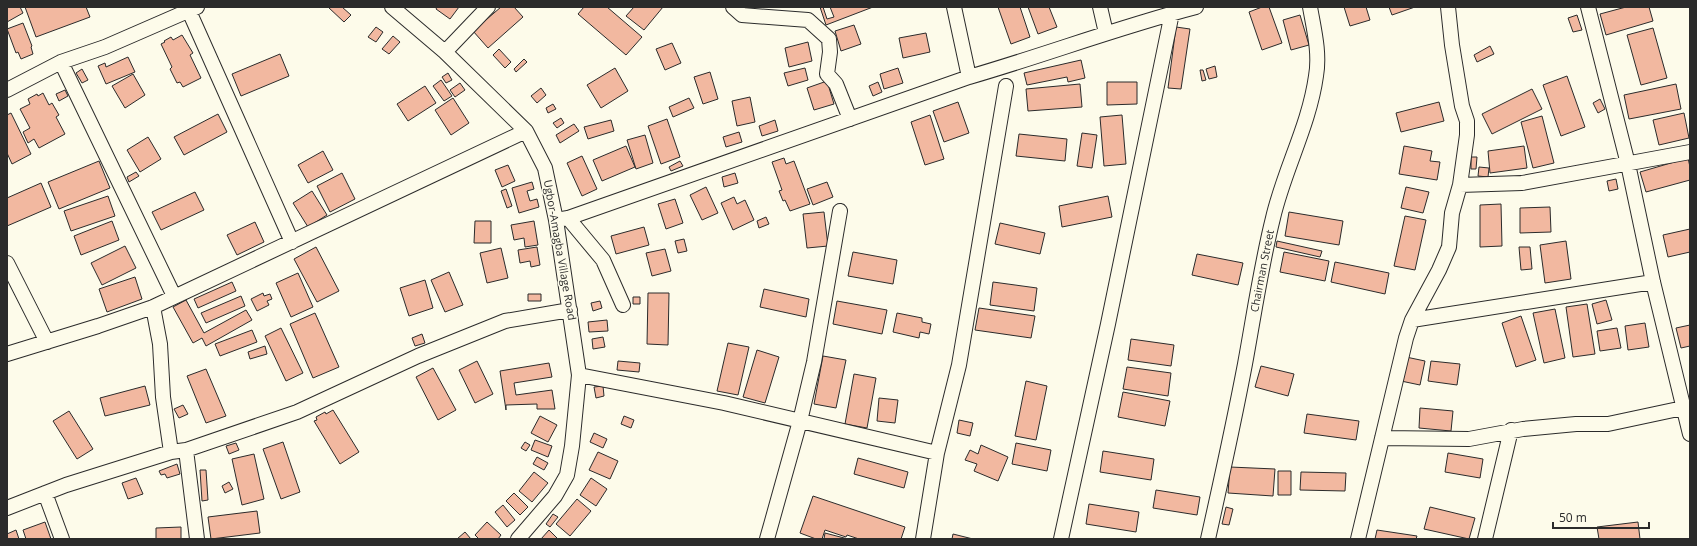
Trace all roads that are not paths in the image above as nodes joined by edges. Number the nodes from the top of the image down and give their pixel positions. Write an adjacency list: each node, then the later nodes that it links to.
1 (392, 7): 13 (street, Ugbor-Amagba Village Road)
2 (488, 7): 13 (street)
3 (733, 7): 18 (street)
4 (954, 7): 15 (street)
5 (1100, 7): 12 (street)
6 (1196, 7): 11 (street)
7 (1310, 7): 52 (street, Chairman Street)
8 (1448, 7): 22 (street)
9 (1588, 7): 21 (street)
10 (193, 9): 14 (street); 25 (street)
11 (1172, 13): 12 (street); 51 (street)
12 (1106, 33): 15 (street)
13 (445, 52): 19 (street, Ugbor-Amagba Village Road)
14 (60, 62): 17 (street); 28 (street)
15 (969, 77): 18 (street)
16 (1006, 86): 43 (street)
17 (7, 90)
18 (850, 119): 24 (street)
19 (526, 131): 24 (street, Ugbor-Amagba Village Road); 25 (street)
20 (1690, 152): 21 (street)
21 (1628, 164): 22 (street); 27 (street)
22 (1460, 185): 32 (street)
23 (840, 211): 37 (street)
24 (562, 219): 29 (street); 31 (street, Ugbor-Amagba Village Road)
25 (292, 242): 28 (street)
26 (7, 263): 33 (street)
27 (1653, 282): 32 (street); 36 (street)
28 (174, 296): 30 (street)
29 (623, 305)
30 (153, 307): 33 (street); 42 (street)
31 (570, 310): 35 (street, Ugbor-Amagba Village Road); 41 (street)
32 (1412, 320): 40 (street)
33 (47, 342): 34 (street)
34 (7, 354)
35 (579, 374): 37 (street); 48 (street, Ugbor-Amagba Village Road)
36 (1684, 408): 38 (street); 39 (street)
37 (800, 421): 43 (street); 49 (street)
38 (1511, 430): 40 (street); 54 (street)
39 (1690, 434)
40 (1382, 438): 53 (street)
41 (186, 450): 42 (street); 47 (street)
42 (171, 452): 44 (street)
43 (937, 453): 50 (street)
44 (45, 493): 45 (street); 46 (street)
45 (7, 508)
46 (62, 539)
47 (197, 539)
48 (518, 539)
49 (766, 539)
50 (924, 539)
51 (1061, 539)
52 (1208, 539)
53 (1358, 539)
54 (1485, 539)

